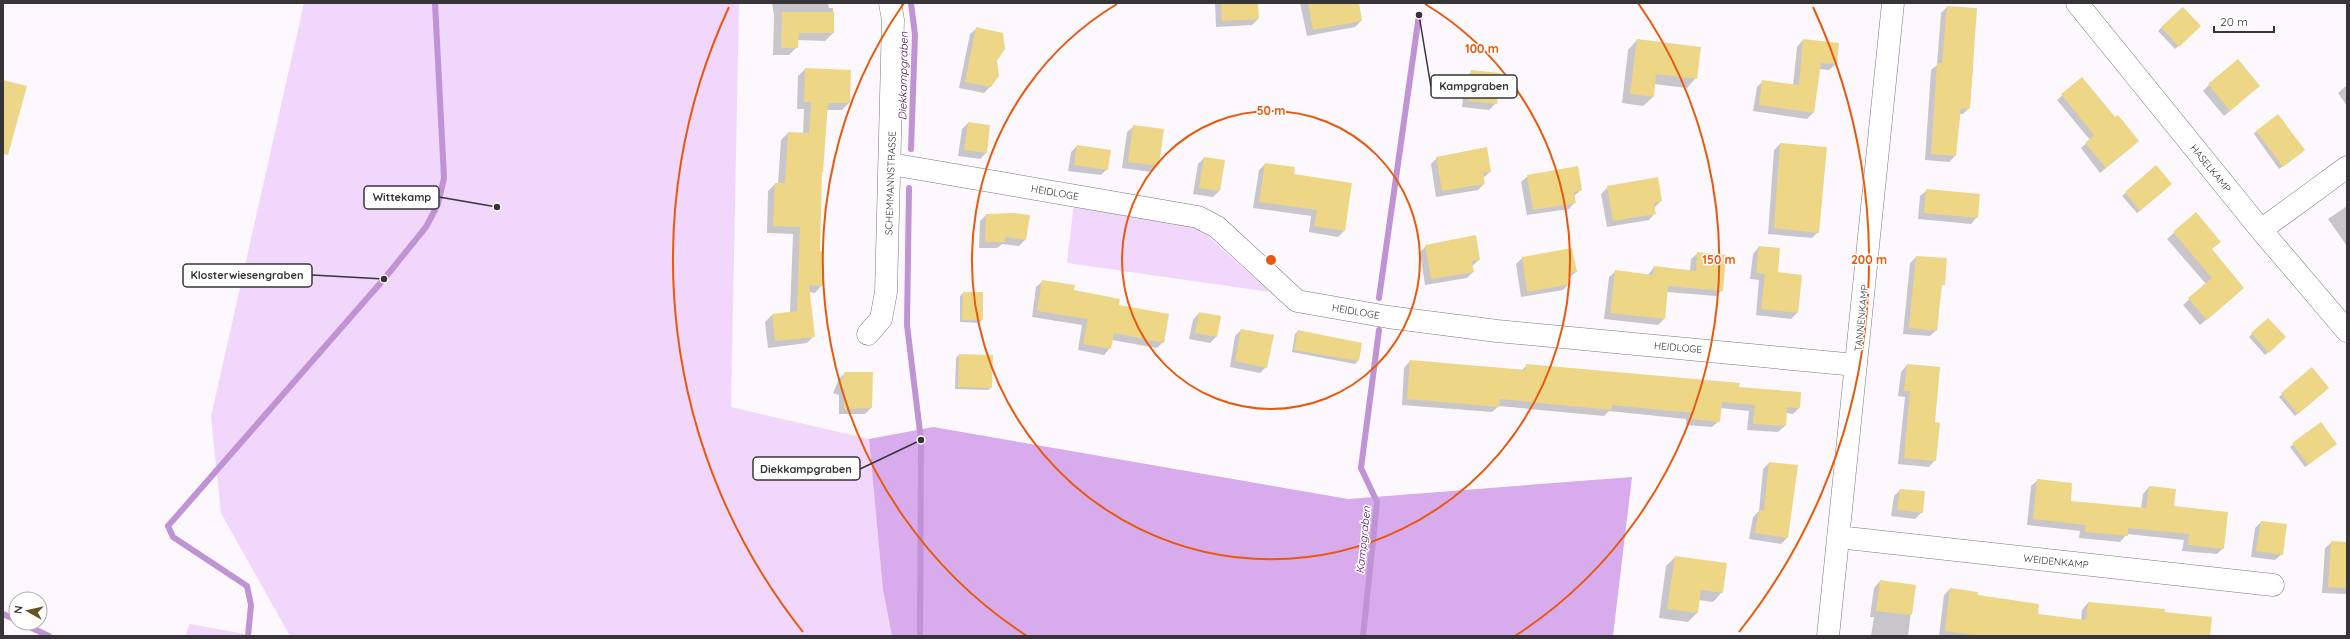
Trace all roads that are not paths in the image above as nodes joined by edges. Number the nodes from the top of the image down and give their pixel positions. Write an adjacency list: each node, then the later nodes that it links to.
1 (890, 3): 4 (street, SCHEMMANNSTRASSE)
2 (1893, 3): 9 (street, TANNENKAMP)
3 (2077, 3): 6 (street, HASELKAMP)
4 (891, 164): 8 (street, SCHEMMANNSTRASSE); 9 (street, HEIDLOGE)
5 (2347, 167): 6 (street)
6 (2261, 230): 7 (street, HASELKAMP)
7 (2347, 331)
8 (868, 334)
9 (1856, 365): 10 (street, TANNENKAMP)
10 (1838, 537): 11 (street, WEIDENKAMP); 12 (street, TANNENKAMP)
11 (2273, 585)
12 (1828, 635)

